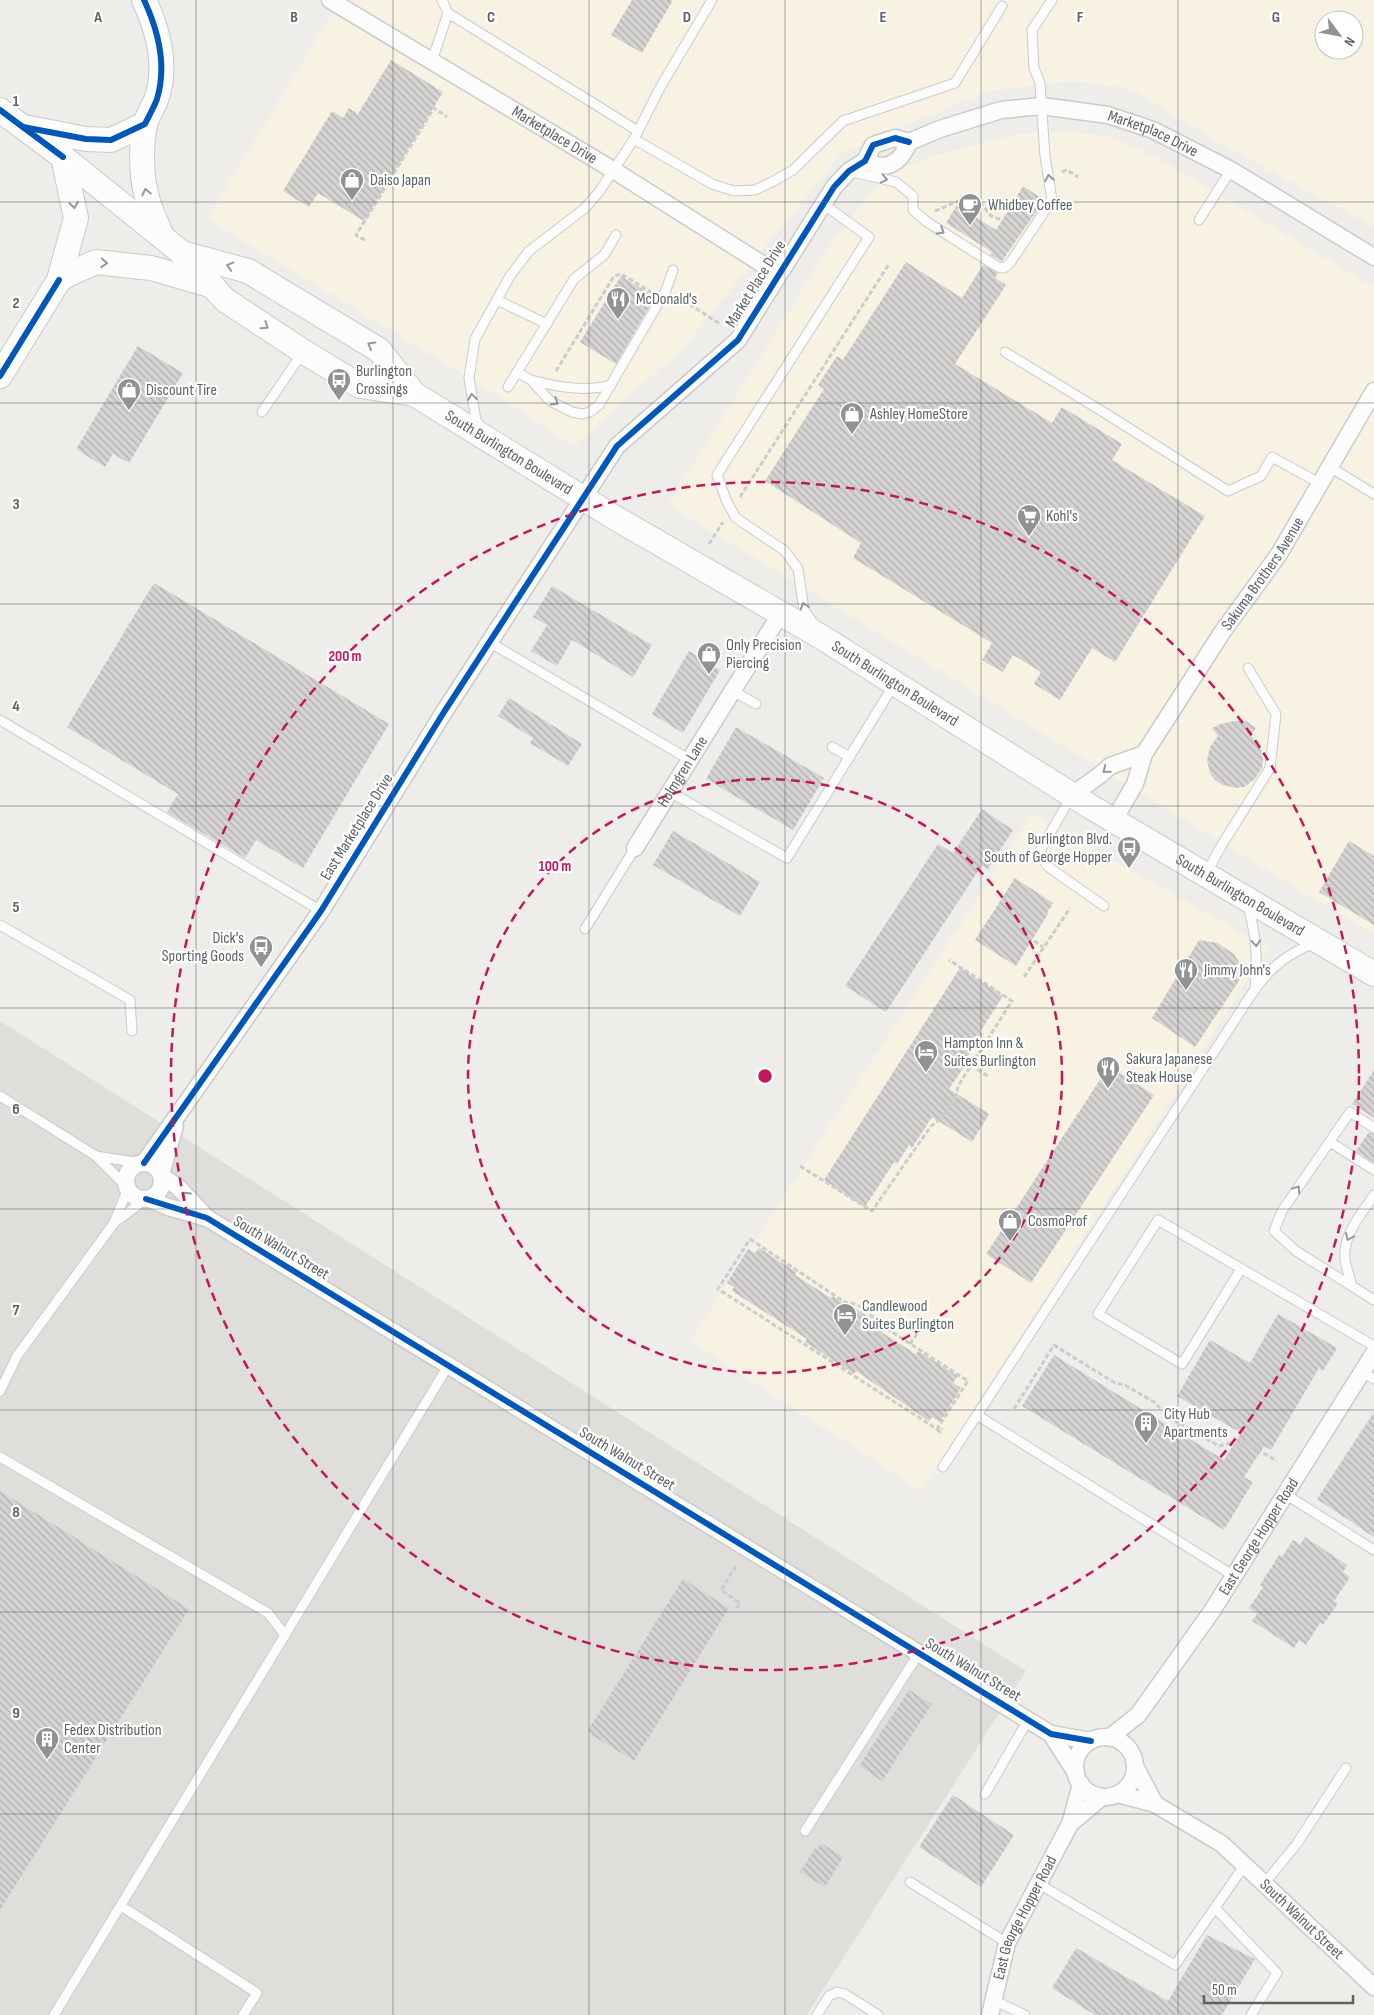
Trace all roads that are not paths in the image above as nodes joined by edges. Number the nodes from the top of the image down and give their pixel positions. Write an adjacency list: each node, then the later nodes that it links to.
1 (144, 0): 11 (main road)
2 (330, 0): 8 (street, Marketplace Drive)
3 (442, 0): 7 (lane)
4 (712, 0): 13 (lane)
5 (1052, 0): 9 (lane)
6 (1002, 6): 13 (lane)
7 (448, 13): 8 (lane); 13 (lane)
8 (432, 61): 16 (street, Marketplace Drive)
9 (1042, 106): 14 (street, Marketplace Drive); 17 (street, Marketplace Drive); 18 (lane, one-way to 9)
10 (0, 110): 12 (main road, South Burlington Boulevard)
11 (145, 124): 12 (main road); 22 (main road, one-way to 11)
12 (23, 127): 15 (main road, South Burlington Boulevard)
13 (636, 135): 16 (lane)
14 (909, 142): 18 (street, Market Place Drive)
15 (63, 158): 22 (main road, South Burlington Boulevard); 27 (main road, one-way to 27)
16 (614, 170): 26 (street, Marketplace Drive); 29 (lane)
17 (1231, 170): 20 (lane); 24 (street, Marketplace Drive)
18 (849, 172): 19 (street, Market Place Drive)
19 (823, 204): 26 (street, Market Place Drive); 47 (lane, one-way to 19)
20 (1199, 220)
21 (616, 235): 30 (lane)
22 (162, 238): 23 (main road, South Burlington Boulevard)
23 (182, 253): 28 (main road, South Burlington Boulevard); 39 (main road, South Burlington Boulevard, one-way to 23)
24 (1374, 257)
25 (673, 270): 36 (lane)
26 (778, 274): 45 (street, Market Place Drive)
27 (59, 280): 28 (main road, one-way to 28); 34 (main road)
28 (213, 286): 31 (main road, South Burlington Boulevard, one-way to 31)
29 (497, 300): 30 (lane); 41 (lane, one-way to 29)
30 (546, 324): 33 (lane)
31 (304, 352): 39 (main road, South Burlington Boulevard); 40 (lane)
32 (1005, 352): 43 (lane)
33 (517, 372): 35 (lane); 37 (lane)
34 (0, 376)
35 (531, 380): 36 (lane); 36 (lane, one-way to 36)
36 (610, 385)
37 (508, 387)
38 (1374, 391): 42 (street, Sakuma Brothers Avenue)
39 (414, 394): 41 (main road, South Burlington Boulevard)
40 (262, 412)
41 (491, 441): 45 (main road, South Burlington Boulevard)
42 (1330, 467): 43 (street, Sakuma Brothers Avenue); 44 (lane)
43 (1321, 484): 55 (street, Sakuma Brothers Avenue)
44 (1374, 495)
45 (582, 498): 46 (main road, South Burlington Boulevard); 48 (street, East Marketplace Drive)
46 (781, 613): 47 (main road, South Burlington Boulevard); 51 (street, Holmgren Lane)
47 (823, 638): 50 (main road, South Burlington Boulevard)
48 (490, 642): 57 (lane); 65 (street, East Marketplace Drive)
49 (1248, 668): 62 (lane)
50 (895, 683): 56 (lane); 59 (main road, South Burlington Boulevard)
51 (732, 691): 52 (lane); 57 (street, Holmgren Lane)
52 (756, 704)
53 (0, 720): 65 (lane)
54 (832, 747): 56 (lane)
55 (1144, 754): 59 (street, one-way to 59); 60 (street, Sakuma Brothers Avenue)
56 (850, 757): 58 (lane)
57 (690, 760): 58 (street, Holmgren Lane)
58 (670, 792): 61 (street, Holmgren Lane)
59 (1072, 795): 60 (main road, South Burlington Boulevard); 64 (lane)
60 (1114, 820): 62 (main road, South Burlington Boulevard)
61 (635, 848): 67 (lane, Holmgren Lane)
62 (1206, 874): 63 (main road, South Burlington Boulevard)
63 (1246, 898): 68 (main road, South Burlington Boulevard); 70 (lane, one-way to 70)
64 (1104, 906)
65 (321, 911): 73 (street, East Marketplace Drive)
66 (0, 925): 71 (lane)
67 (585, 930)
68 (1317, 940): 69 (main road, South Burlington Boulevard); 70 (lane)
69 (1367, 968)
70 (1255, 989): 93 (lane)
71 (132, 1031)
72 (0, 1096): 76 (lane)
73 (180, 1112): 77 (street, East Marketplace Drive); 79 (street, East Marketplace Drive)
74 (1374, 1128): 75 (lane)
75 (1330, 1142): 78 (lane); 86 (lane, one-way to 75)
76 (96, 1156): 77 (lane); 80 (lane)
77 (142, 1163): 79 (street); 80 (street)
78 (1374, 1170)
79 (162, 1175): 82 (street); 83 (street, South Walnut Street, one-way to 79)
80 (127, 1187): 82 (street); 84 (lane)
81 (1374, 1195): 86 (lane, one-way to 86)
82 (147, 1199): 83 (street, South Walnut Street); 84 (lane)
83 (207, 1218): 90 (street, South Walnut Street)
84 (114, 1223): 92 (lane)
85 (1241, 1269): 85 (lane); 88 (lane)
86 (1352, 1286): 87 (lane)
87 (1374, 1300)
88 (1374, 1346)
89 (1374, 1353): 91 (street, East George Hopper Road)
90 (448, 1366): 99 (lane); 100 (street, South Walnut Street)
91 (1368, 1375): 96 (street, East George Hopper Road)
92 (0, 1391)
93 (977, 1415): 95 (lane); 98 (lane)
94 (0, 1457): 99 (lane)
95 (942, 1467)
96 (1285, 1494): 97 (lane); 98 (street, East George Hopper Road)
97 (1374, 1550)
98 (1234, 1576): 101 (street, East George Hopper Road)
99 (285, 1635): 120 (lane)
100 (919, 1653): 102 (street, South Walnut Street); 115 (lane)
101 (1138, 1715): 104 (street, East George Hopper Road); 106 (street, East George Hopper Road)
102 (1028, 1720): 103 (street, South Walnut Street); 110 (lane)
103 (1051, 1734): 105 (street, South Walnut Street); 109 (street, South Walnut Street)
104 (1110, 1738): 105 (street); 106 (street)
105 (1091, 1741): 109 (street)
106 (1130, 1750): 107 (street)
107 (1135, 1766): 111 (street); 113 (street)
108 (1346, 1768): 119 (lane)
109 (1078, 1779): 112 (street); 114 (street, East George Hopper Road)
110 (985, 1794)
111 (1118, 1794): 112 (street); 113 (street, South Walnut Street)
112 (1102, 1797): 114 (street, East George Hopper Road)
113 (1155, 1804): 116 (street, South Walnut Street)
114 (1070, 1824): 118 (street, East George Hopper Road)
115 (805, 1831)
116 (1244, 1866): 119 (street, South Walnut Street); 121 (lane)
117 (910, 1882): 122 (lane)
118 (1039, 1884): 121 (lane); 122 (street, East George Hopper Road)
119 (1264, 1884): 123 (street, South Walnut Street)
120 (121, 1906): 125 (lane); 126 (lane)
121 (1215, 1908): 130 (lane)
122 (1007, 1943): 124 (street, East George Hopper Road)
123 (1374, 1987)
124 (991, 2008): 129 (lane)
125 (54, 2015)
126 (243, 2015)
127 (817, 2015): 128 (lane)
128 (878, 2015)
129 (1026, 2015)
130 (1251, 2015)

